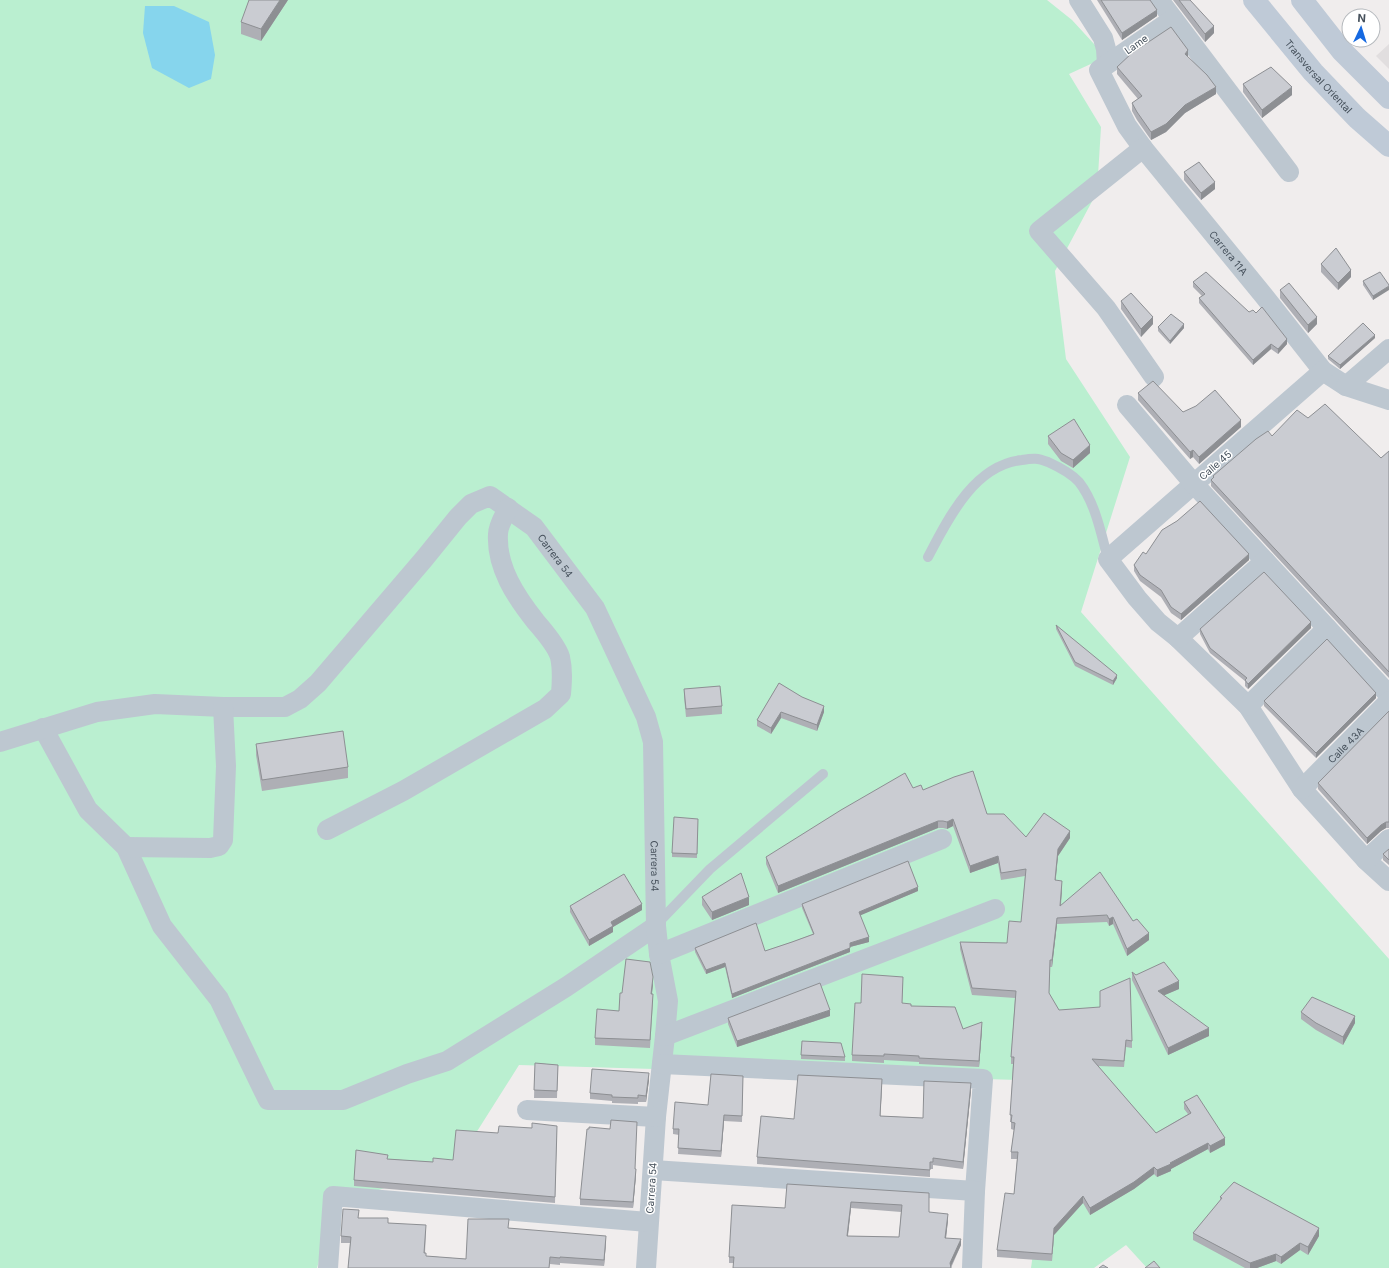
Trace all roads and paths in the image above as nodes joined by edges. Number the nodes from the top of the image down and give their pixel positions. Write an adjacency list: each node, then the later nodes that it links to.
1 (1079, 0): 6 (street, Carrera 11A)
2 (1159, 0): 5 (street)
3 (1254, 0): 8 (main road, Transversal Oriental)
4 (1302, 0): 7 (main road)
5 (1173, 19): 6 (street, Lame); 10 (street)
6 (1103, 67): 9 (street, Carrera 11A)
7 (1389, 98)
8 (1389, 146)
9 (1143, 148): 12 (street, Carrera 11A); 13 (street)
10 (1289, 172)
11 (1389, 349): 14 (street)
12 (1323, 371): 14 (street, Carrera 11A); 17 (street, Calle 45)
13 (1154, 377)
14 (1346, 386): 15 (street, Carrera 11A)
15 (1389, 400)
16 (1127, 406): 17 (street)
17 (1194, 484): 20 (street, Calle 45); 21 (street)
18 (508, 508): 27 (street, Carrera 54); 32 (street); 39 (street, Carrera 54)
19 (928, 557): 20 (lane)
20 (1108, 559): 23 (street)
21 (1265, 561): 22 (street); 23 (street)
22 (1327, 628): 24 (street); 26 (street)
23 (1178, 638): 26 (street)
24 (1389, 695)
25 (1389, 702): 31 (street, Calle 43A)
26 (1248, 706): 31 (street)
27 (223, 707): 28 (street); 35 (street)
28 (43, 728): 29 (street); 35 (street)
29 (0, 742)
30 (823, 774): 39 (lane)
31 (1302, 789): 36 (street)
32 (327, 830)
33 (942, 839): 40 (street)
34 (1389, 839): 36 (street)
35 (126, 847): 39 (street)
36 (1366, 860): 37 (street)
37 (1389, 881)
38 (995, 909): 41 (street)
39 (656, 926): 40 (street, Carrera 54)
40 (659, 954): 41 (street, Carrera 54)
41 (665, 1036): 42 (street, Carrera 54)
42 (662, 1064): 44 (street, Carrera 54); 46 (street)
43 (527, 1110): 44 (street)
44 (656, 1117): 45 (street, Carrera 54)
45 (653, 1170): 46 (street); 47 (street, Carrera 54)
46 (975, 1191): 50 (street)
47 (648, 1222): 48 (street); 49 (street, Carrera 54)
48 (328, 1268)
49 (646, 1268)
50 (972, 1268)

